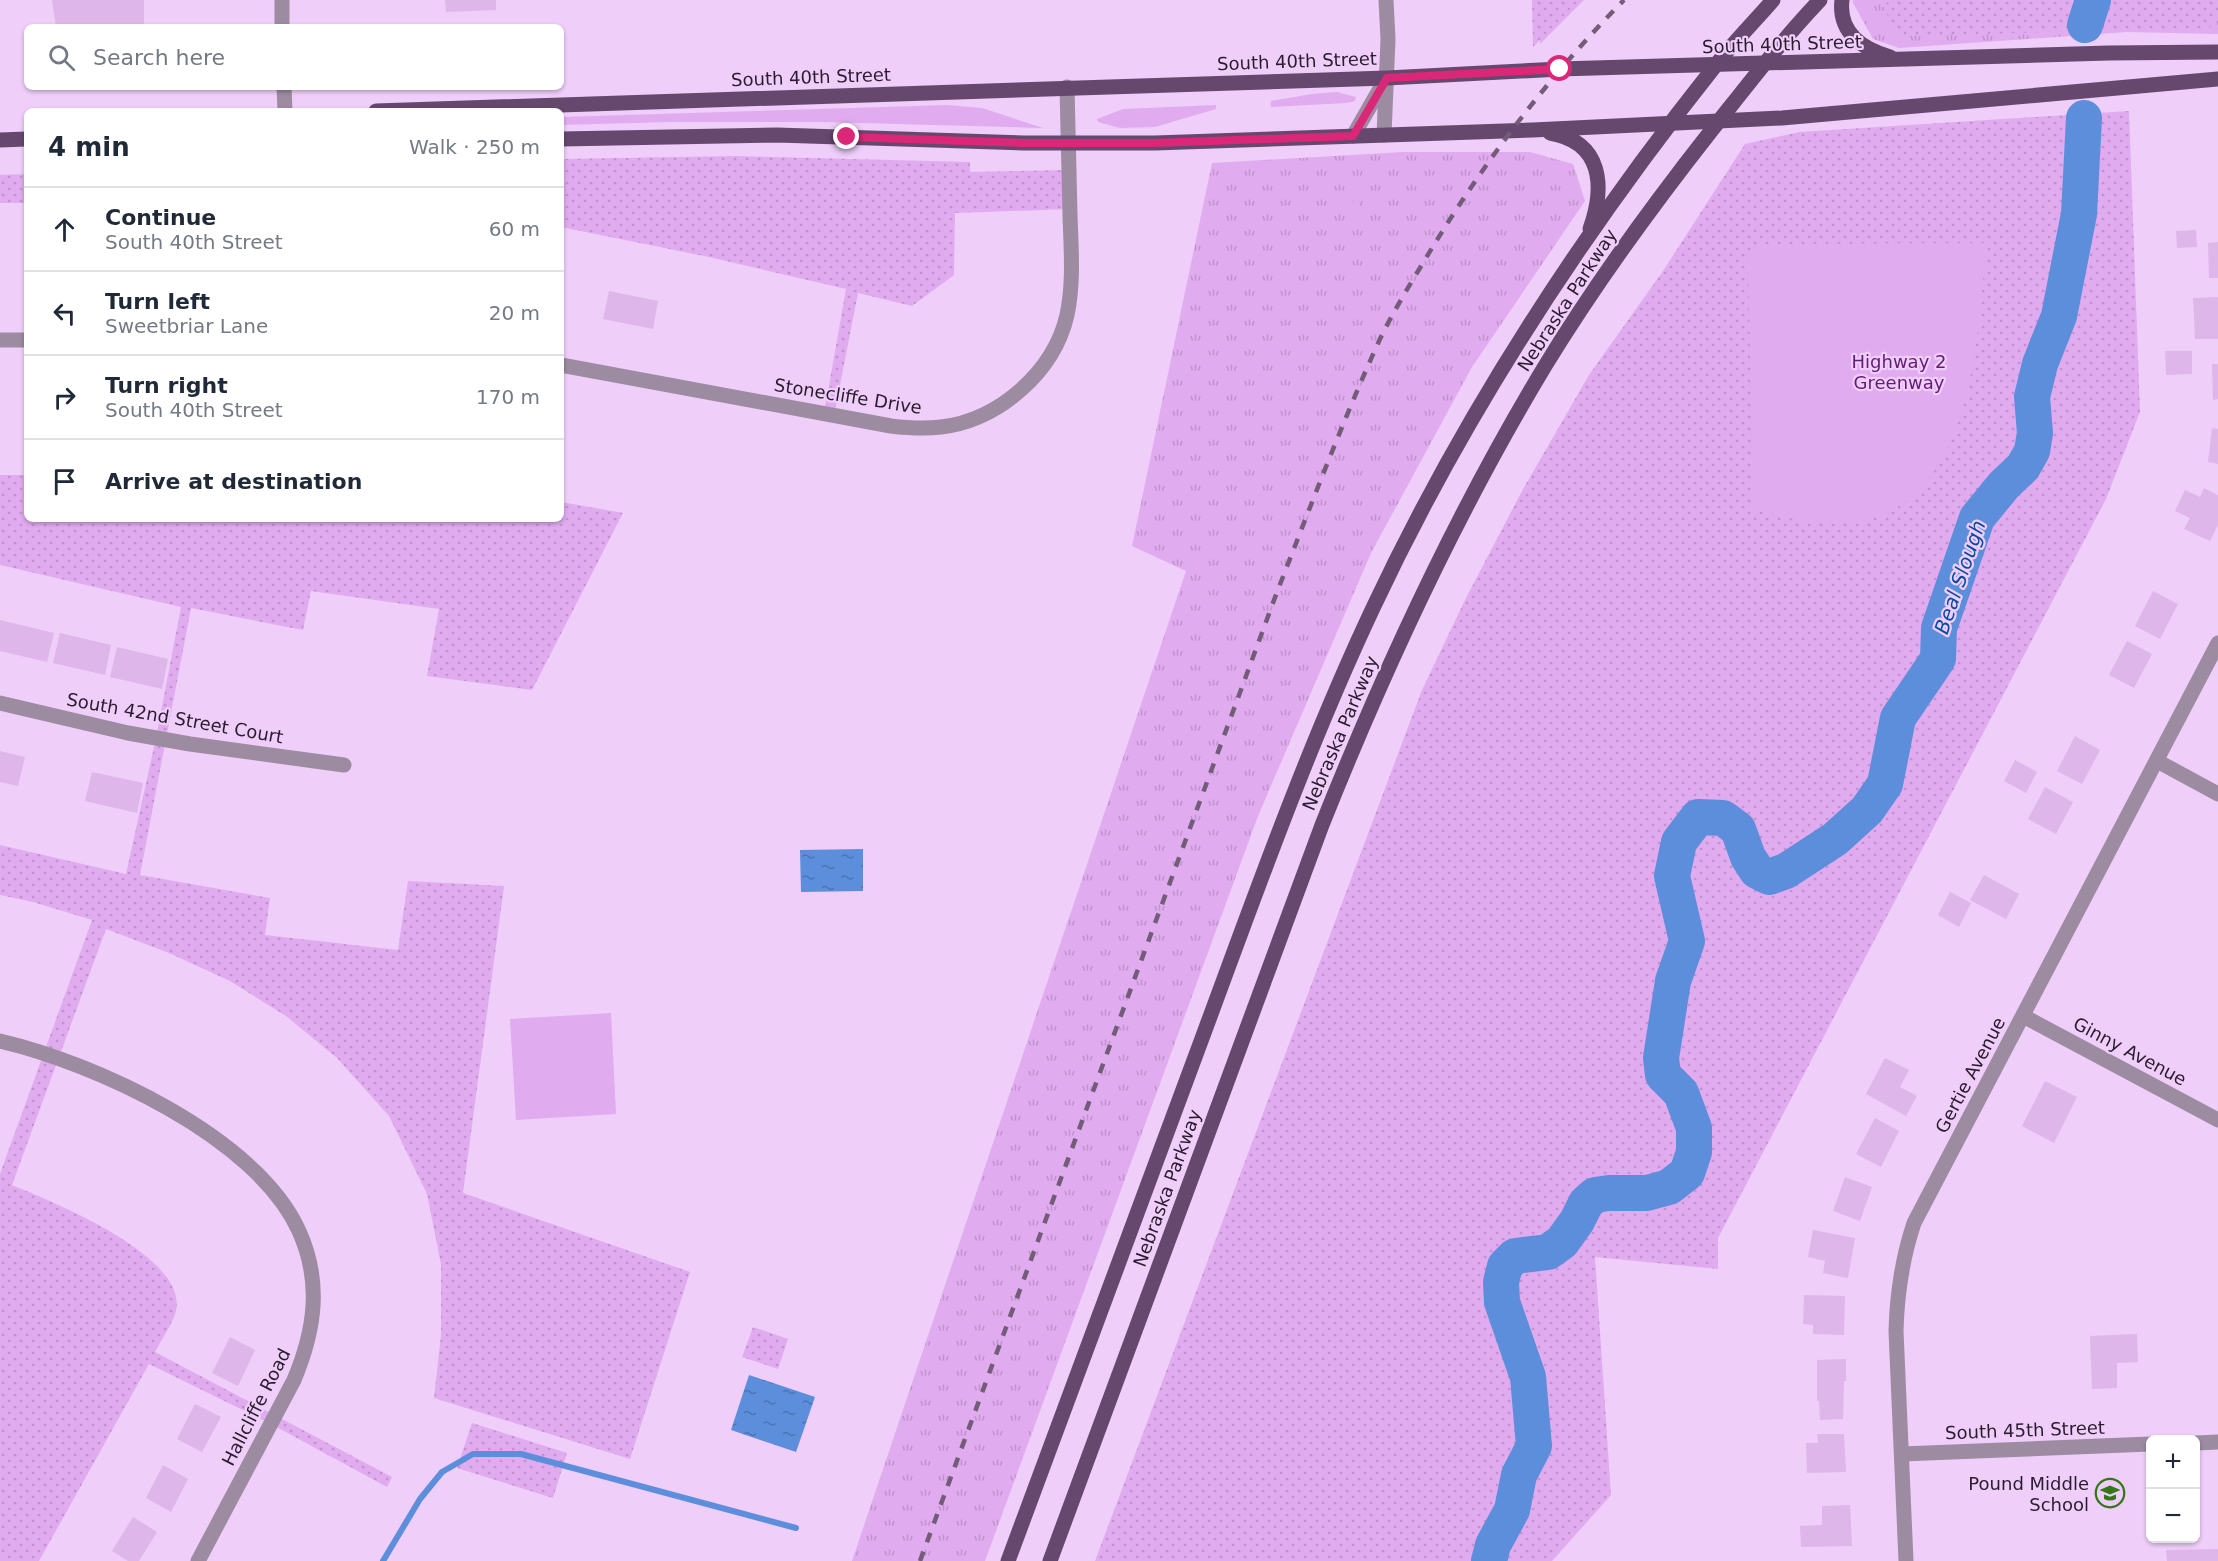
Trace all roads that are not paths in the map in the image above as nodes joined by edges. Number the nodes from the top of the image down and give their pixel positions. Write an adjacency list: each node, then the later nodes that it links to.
1 (282, 0): 6 (street)
2 (1386, 0): 11 (street)
3 (1773, 0): 10 (main road, Nebraska Parkway)
4 (1820, 0): 9 (main road, Nebraska Parkway)
5 (1842, 0): 8 (main road)
6 (282, 24)
7 (2218, 52): 8 (main road, South 40th Street)
8 (1902, 60): 9 (main road, South 40th Street)
9 (1765, 64): 10 (main road, South 40th Street); 17 (main road, Nebraska Parkway)
10 (1716, 65): 11 (main road, South 40th Street); 18 (main road, Nebraska Parkway)
11 (1387, 78): 13 (main road, South 40th Street); 20 (street); 21 (street)
12 (2218, 78): 17 (main road)
13 (1067, 87): 16 (main road, South 40th Street); 25 (street, Stonecliffe Drive)
14 (284, 90): 15 (street)
15 (285, 108)
16 (462, 108)
17 (1719, 121): 18 (main road); 44 (main road, Nebraska Parkway)
18 (1672, 124): 19 (main road); 26 (main road, Nebraska Parkway)
19 (1533, 130): 20 (main road); 26 (main road)
20 (1384, 135): 21 (main road)
21 (1353, 136): 25 (main road)
22 (24, 139): 24 (main road)
23 (564, 139): 25 (main road)
24 (0, 140)
25 (1069, 142): 29 (street, Stonecliffe Drive)
26 (1583, 247): 43 (main road, Nebraska Parkway)
27 (0, 340): 28 (street)
28 (24, 340)
29 (564, 366)
30 (2218, 644): 32 (street, Gertie Avenue)
31 (0, 703): 33 (street, South 42nd Street Court)
32 (2157, 761): 34 (street); 35 (street, Gertie Avenue)
33 (344, 765)
34 (2218, 794)
35 (2023, 1016): 37 (street, Ginny Avenue); 41 (street, Gertie Avenue)
36 (0, 1041): 42 (street, Hallcliffe Road)
37 (2218, 1120)
38 (2218, 1442): 39 (street)
39 (2200, 1443)
40 (2146, 1444): 41 (street, South 45th Street)
41 (1902, 1454): 45 (street, Gertie Avenue)
42 (198, 1561)
43 (1008, 1561)
44 (1050, 1561)
45 (1906, 1561)

